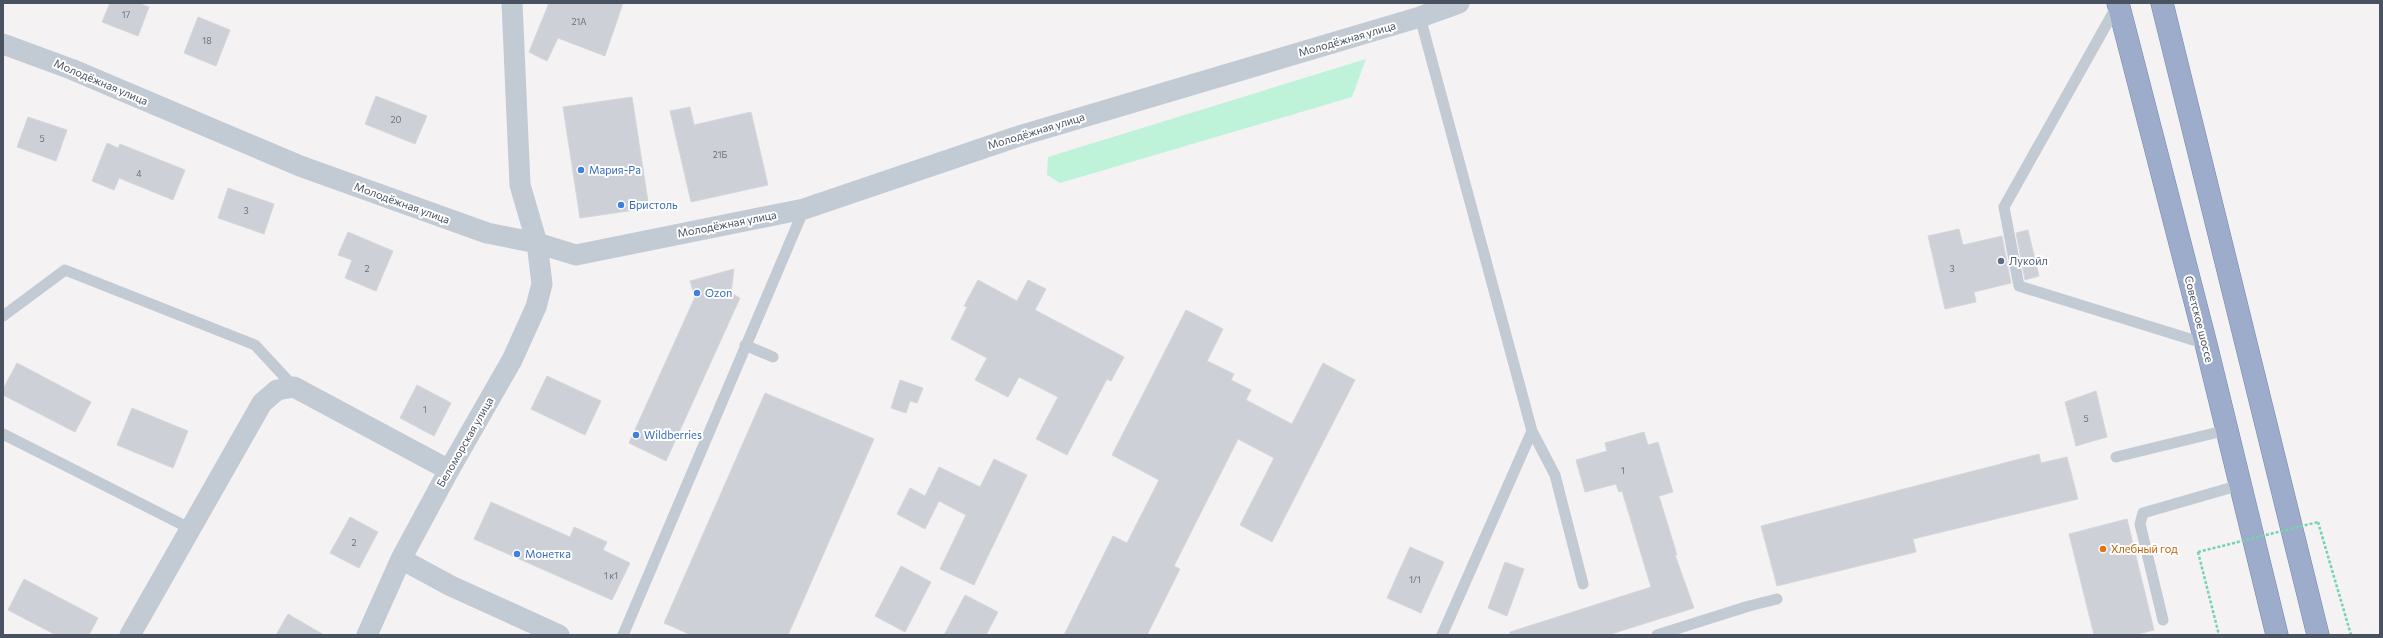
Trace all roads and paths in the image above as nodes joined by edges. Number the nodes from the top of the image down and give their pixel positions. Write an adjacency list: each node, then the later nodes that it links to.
1 (512, 3): 8 (street, Беломорская улица)
2 (1459, 3): 5 (street, Молодёжная улица)
3 (2118, 3): 10 (highway, Советское шоссе); 10 (lane)
4 (2162, 3): 33 (highway)
5 (1420, 17): 7 (street, Молодёжная улица); 15 (lane)
6 (3, 44): 8 (street, Молодёжная улица)
7 (804, 209): 8 (street, Молодёжная улица); 11 (lane)
8 (536, 243): 18 (street, Беломорская улица)
9 (3, 316): 13 (lane)
10 (2206, 344): 14 (highway, Советское шоссе)
11 (745, 345): 12 (lane); 28 (lane)
12 (773, 357)
13 (294, 387): 18 (street); 20 (street)
14 (2227, 430): 17 (lane); 19 (highway, Советское шоссе)
15 (1532, 431): 22 (lane); 29 (lane)
16 (3, 434): 20 (lane)
17 (2116, 457)
18 (448, 470): 21 (street, Беломорская улица)
19 (2240, 485): 24 (lane); 32 (highway, Советское шоссе)
20 (191, 529): 25 (street)
21 (402, 559): 26 (street, Беломорская улица); 27 (street)
22 (1583, 584)
23 (1778, 599): 30 (lane)
24 (2163, 620)
25 (130, 635)
26 (367, 635)
27 (559, 635)
28 (623, 635)
29 (1442, 635)
30 (1657, 635)
31 (2219, 635): 34 (path, bridge)
32 (2277, 635)
33 (2318, 635)
34 (2351, 635)

